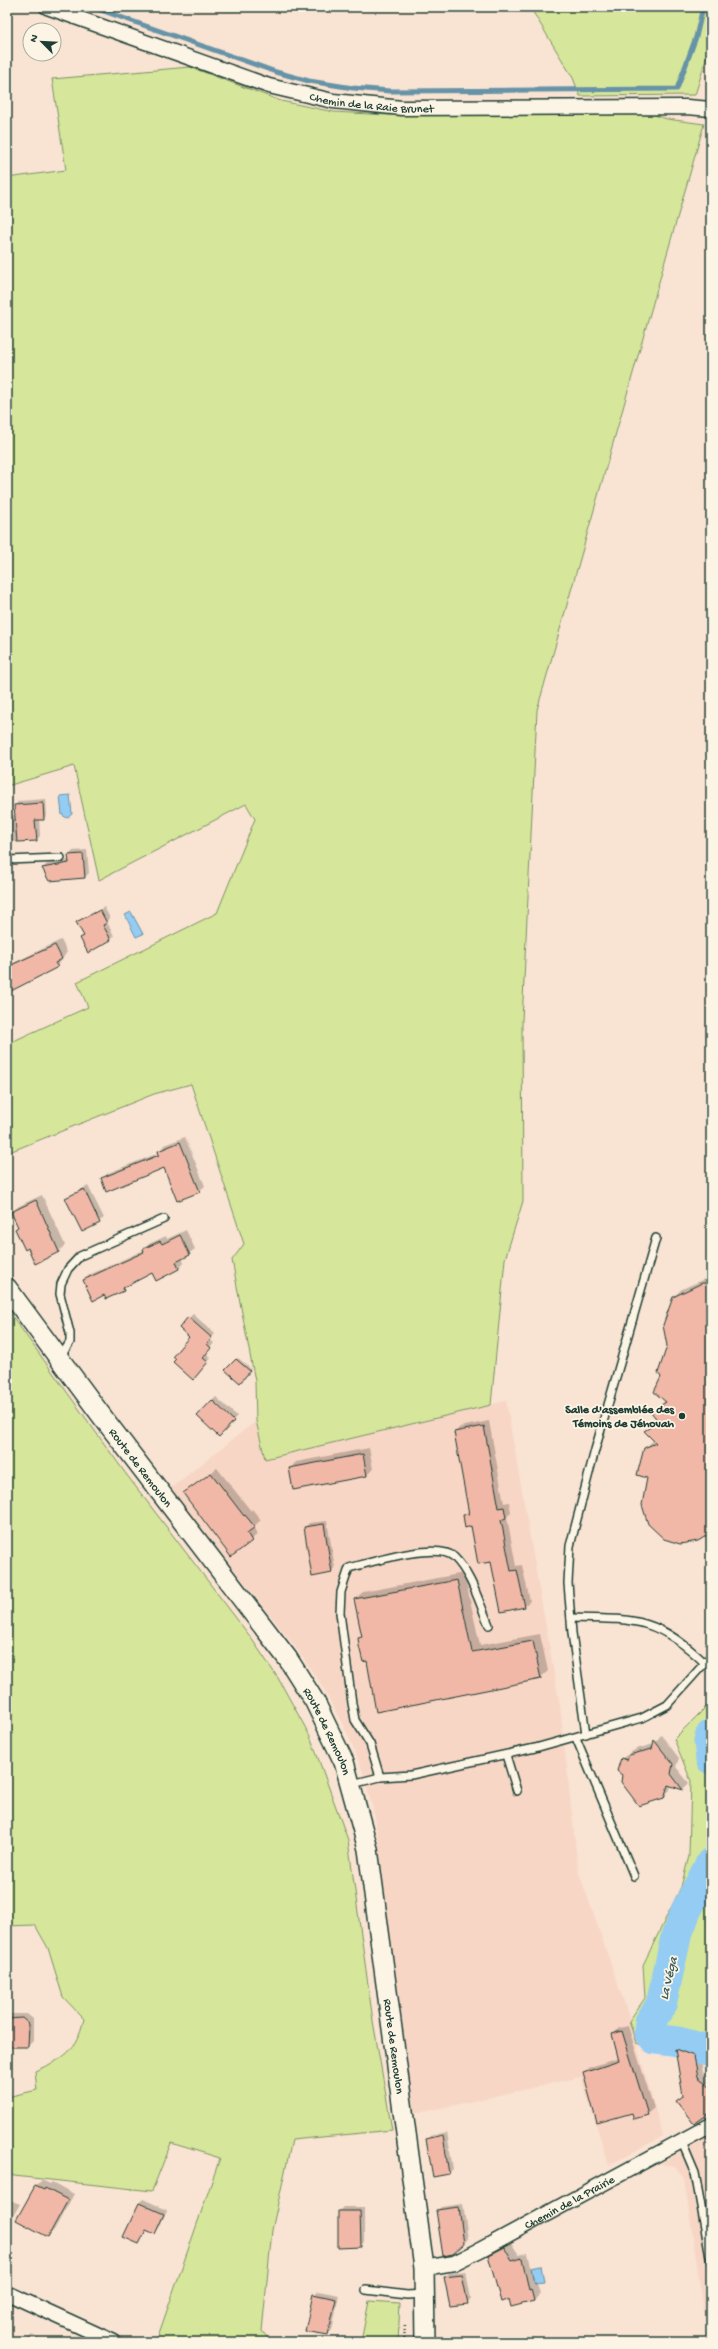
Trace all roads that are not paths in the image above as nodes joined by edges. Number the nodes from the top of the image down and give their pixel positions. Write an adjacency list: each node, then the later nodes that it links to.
1 (48, 7): 2 (street, Chemin de la Raie Brunet)
2 (711, 109)
3 (61, 858): 4 (lane)
4 (7, 860)
5 (164, 1219): 8 (lane)
6 (656, 1238): 9 (lane)
7 (7, 1288): 8 (main road, Route de Remoulon)
8 (59, 1359): 17 (main road, Route de Remoulon)
9 (571, 1618): 12 (lane); 13 (lane)
10 (489, 1625): 16 (lane)
11 (711, 1656): 12 (lane)
12 (706, 1664): 13 (lane)
13 (586, 1734): 14 (lane)
14 (576, 1738): 15 (lane); 19 (lane)
15 (506, 1755): 16 (lane); 18 (lane)
16 (380, 1777): 17 (lane)
17 (352, 1784): 23 (main road, Route de Remoulon)
18 (517, 1791)
19 (634, 1876)
20 (711, 2125): 21 (street, Chemin de la Prairie)
21 (681, 2140): 22 (lane); 23 (street, Chemin de la Prairie)
22 (711, 2262)
23 (424, 2268): 26 (main road, Route de Remoulon)
24 (366, 2290): 26 (lane)
25 (7, 2293): 27 (street)
26 (425, 2294): 28 (main road, Route de Remoulon)
27 (114, 2342)
28 (425, 2342)

